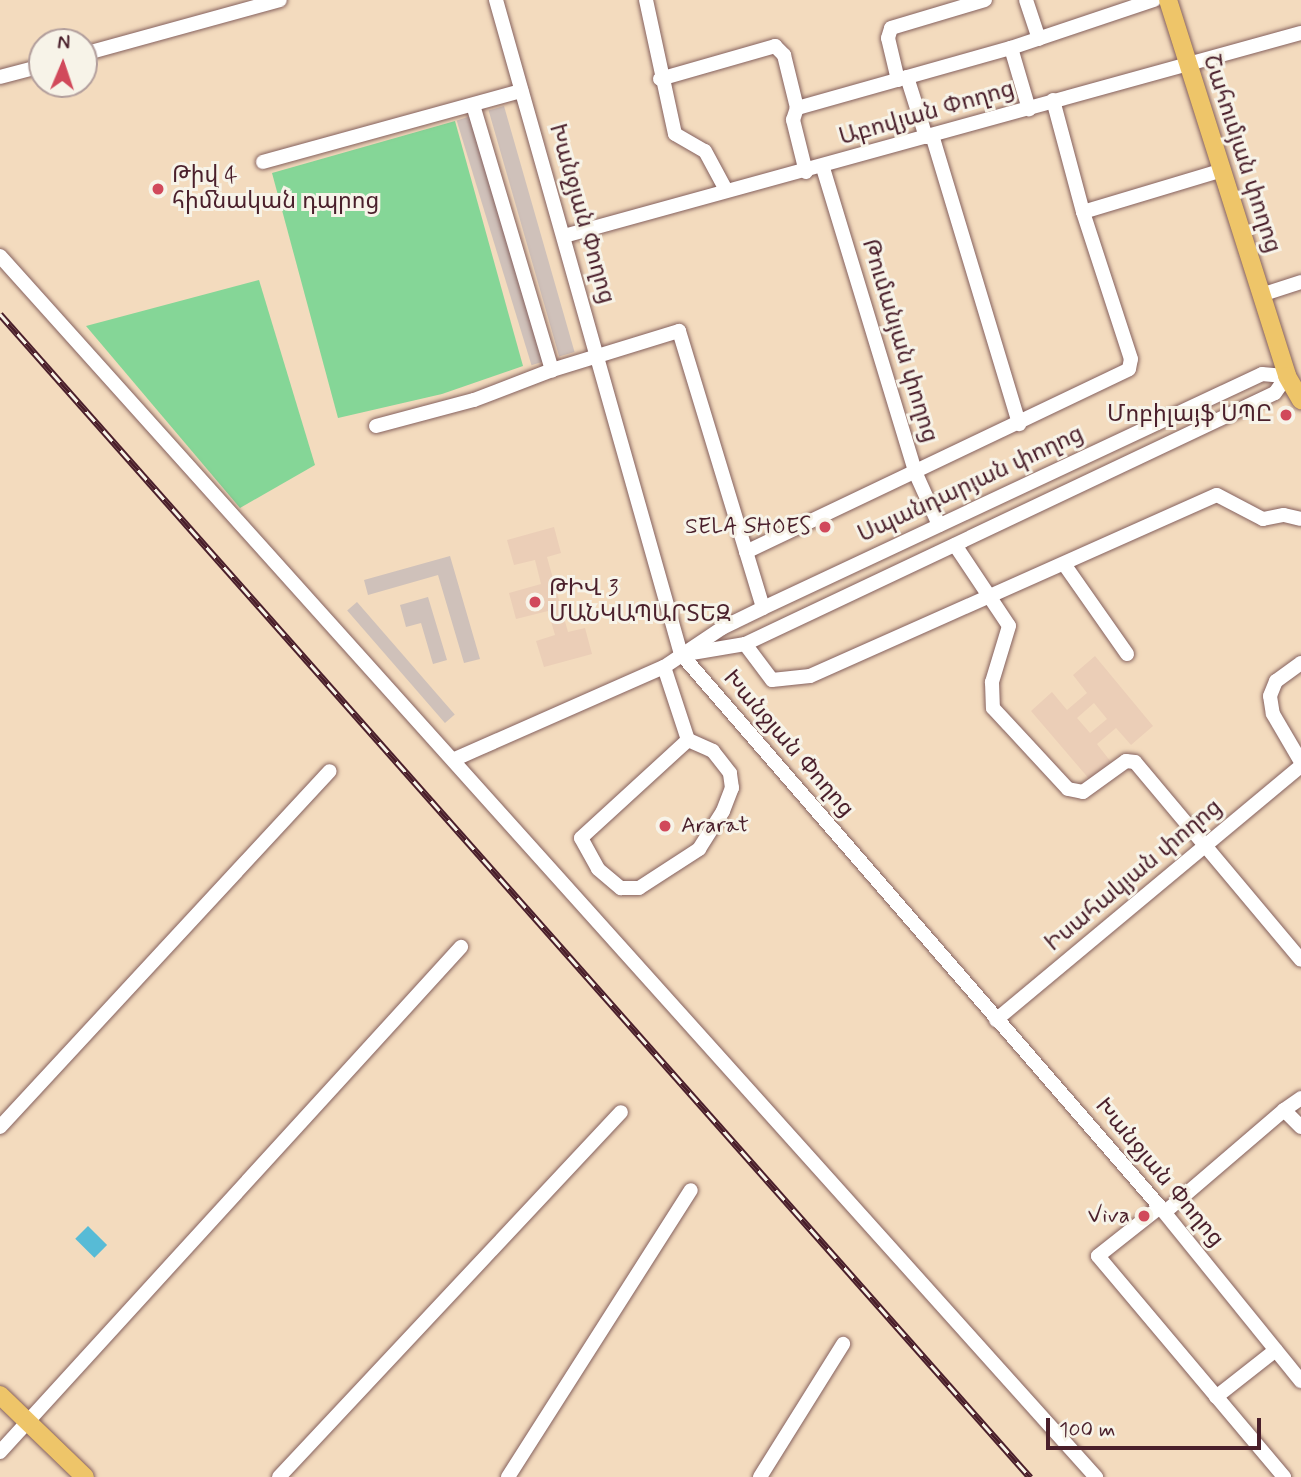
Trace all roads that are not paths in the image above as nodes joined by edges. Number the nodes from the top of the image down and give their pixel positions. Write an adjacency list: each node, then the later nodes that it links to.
1 (280, 0): 11 (street)
2 (496, 0): 17 (street, Խանջյան Փողոց)
3 (646, 0): 16 (street)
4 (985, 0): 15 (street)
5 (1026, 0): 9 (street)
6 (1154, 0): 9 (street)
7 (1168, 0): 12 (main road, Շահումյան փողոց)
8 (1301, 33): 12 (street, Աբովյան Փողոց)
9 (1039, 39): 10 (street)
10 (1011, 48): 15 (street); 21 (street)
11 (98, 50)
12 (1185, 62): 18 (street, Աբովյան Փողոց); 25 (main road, Շահումյան փողոց)
13 (28, 70): 14 (street)
14 (0, 77)
15 (902, 78): 20 (street); 22 (street)
16 (660, 79): 20 (street); 27 (street)
17 (521, 91): 19 (street); 29 (street, Խանջյան Փողոց)
18 (1053, 100): 21 (street, Աբովյան Փողոց); 28 (street)
19 (473, 105): 23 (street); 34 (street)
20 (797, 108): 26 (street)
21 (1029, 109): 22 (street, Աբովյան Փողոց)
22 (929, 136): 24 (street, Աբովյան Փողոց); 37 (street)
23 (262, 162)
24 (823, 168): 26 (street, Աբովյան Փողոց); 39 (street, Թումանյան փողոց)
25 (1220, 171): 28 (street); 32 (main road, Շահումյան փողոց)
26 (806, 172): 27 (street, Աբովյան Փողոց)
27 (726, 190): 29 (street, Աբովյան Փողոց)
28 (1083, 212): 37 (street)
29 (564, 236): 33 (street, Խանջյան Փողոց)
30 (0, 256): 53 (street)
31 (1301, 282): 32 (street)
32 (1261, 295): 35 (main road, Շահումյան փողոց)
33 (599, 357): 34 (street); 43 (street); 48 (street, Խանջյան Փողոց)
34 (552, 370): 38 (street)
35 (1287, 376): 36 (main road, Շահումյան փողոց); 41 (street, Սպանդարյան փողոց); 42 (street, Սպանդարյան փողոց)
36 (1301, 400)
37 (1019, 424): 39 (street)
38 (376, 426)
39 (916, 474): 41 (street, Թումանյան փողոց); 43 (street)
40 (1301, 519): 44 (street)
41 (939, 525): 46 (street, Սպանդարյան փողոց)
42 (955, 545): 45 (street); 47 (street, Սպանդարյան փողոց)
43 (746, 552): 46 (street)
44 (1064, 564): 45 (street); 49 (street)
45 (989, 594): 47 (street); 56 (street)
46 (763, 608): 48 (street, Սպանդարյան փողոց)
47 (745, 644): 48 (street, Սպանդարյան փողոց)
48 (681, 654): 51 (street); 59 (street, Խանջյան Փողոց)
49 (1127, 654)
50 (1301, 663): 54 (street)
51 (664, 667): 52 (street); 53 (street)
52 (688, 740): 52 (street)
53 (455, 759): 78 (street)
54 (1301, 764): 56 (street, Իսահակյան փողոց)
55 (330, 771): 63 (street)
56 (1208, 844): 58 (street); 59 (street, Իսահակյան փողոց)
57 (461, 947): 72 (street)
58 (1301, 960)
59 (996, 1020): 66 (street, Խանջյան Փողոց)
60 (1301, 1098): 61 (street)
61 (1284, 1110): 64 (street); 66 (street)
62 (621, 1112): 75 (street)
63 (0, 1127)
64 (1301, 1127)
65 (691, 1189): 76 (street)
66 (1162, 1209): 68 (street, Խանջյան Փողոց); 71 (street)
67 (844, 1344): 77 (street)
68 (1276, 1350): 69 (street, Խանջյան Փողոց); 71 (street)
69 (1301, 1381)
70 (0, 1395): 72 (main road)
71 (1216, 1397): 79 (street)
72 (29, 1424): 73 (street); 74 (main road)
73 (0, 1452)
74 (85, 1477)
75 (279, 1477)
76 (508, 1477)
77 (760, 1477)
78 (1096, 1477)
79 (1284, 1477)

